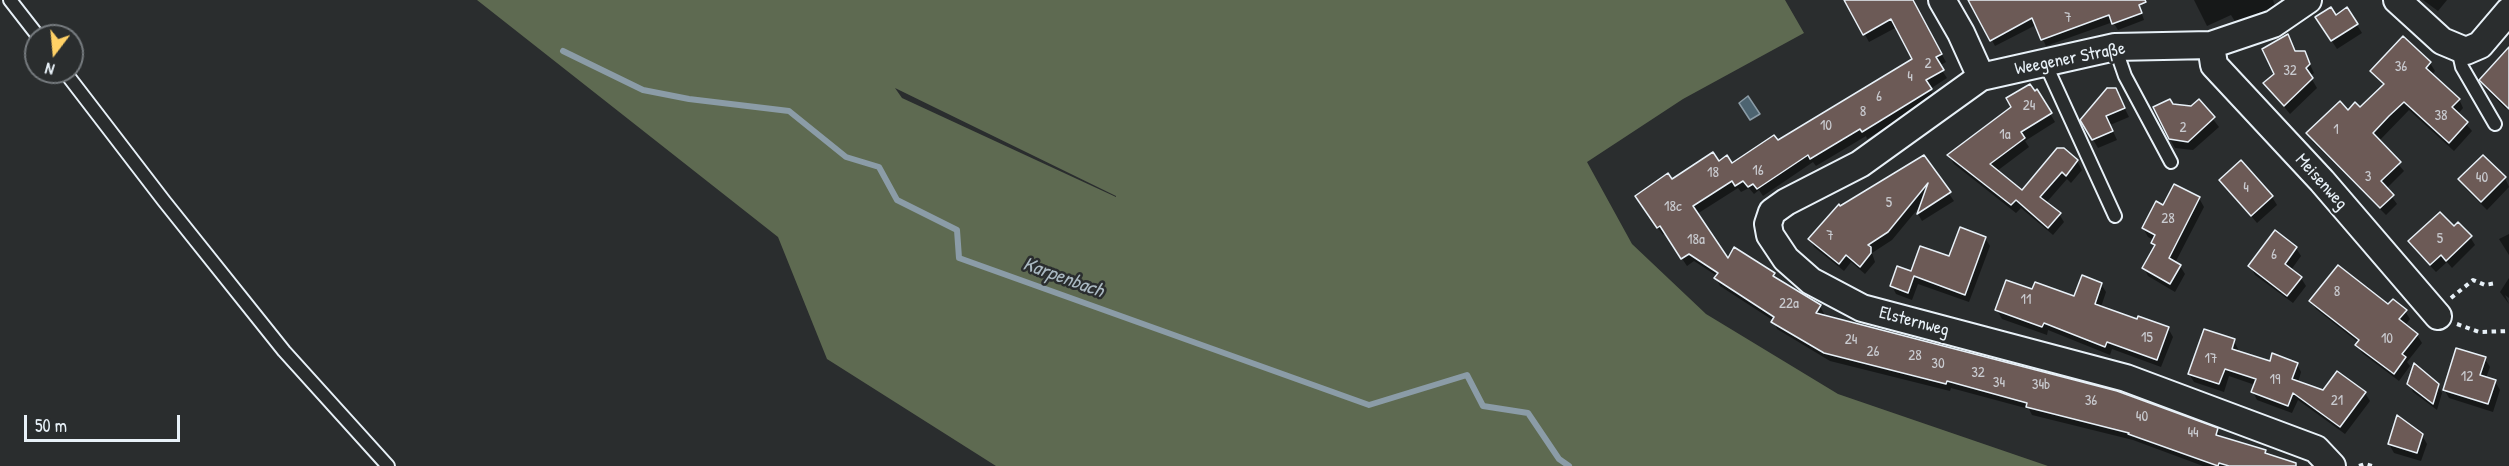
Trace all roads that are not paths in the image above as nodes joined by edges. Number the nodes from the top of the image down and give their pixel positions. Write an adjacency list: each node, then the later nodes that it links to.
1 (10, 0): 6 (lane)
2 (1942, 0): 11 (street)
3 (2308, 0): 7 (street, Weegener Straße)
4 (2397, 0): 9 (street)
5 (2509, 11): 9 (street)
6 (29, 24)
7 (2211, 45): 8 (street, Weegener Straße); 16 (street, Meisenweg)
8 (2115, 47): 10 (street, Weegener Straße); 14 (lane)
9 (2458, 50): 13 (lane)
10 (2045, 63): 11 (street, Weegener Straße); 15 (lane)
11 (1981, 77): 18 (street, Elsternweg)
12 (74, 84): 17 (lane)
13 (2495, 124)
14 (2171, 162)
15 (2115, 216)
16 (2438, 316)
17 (388, 466)
18 (2332, 466)

